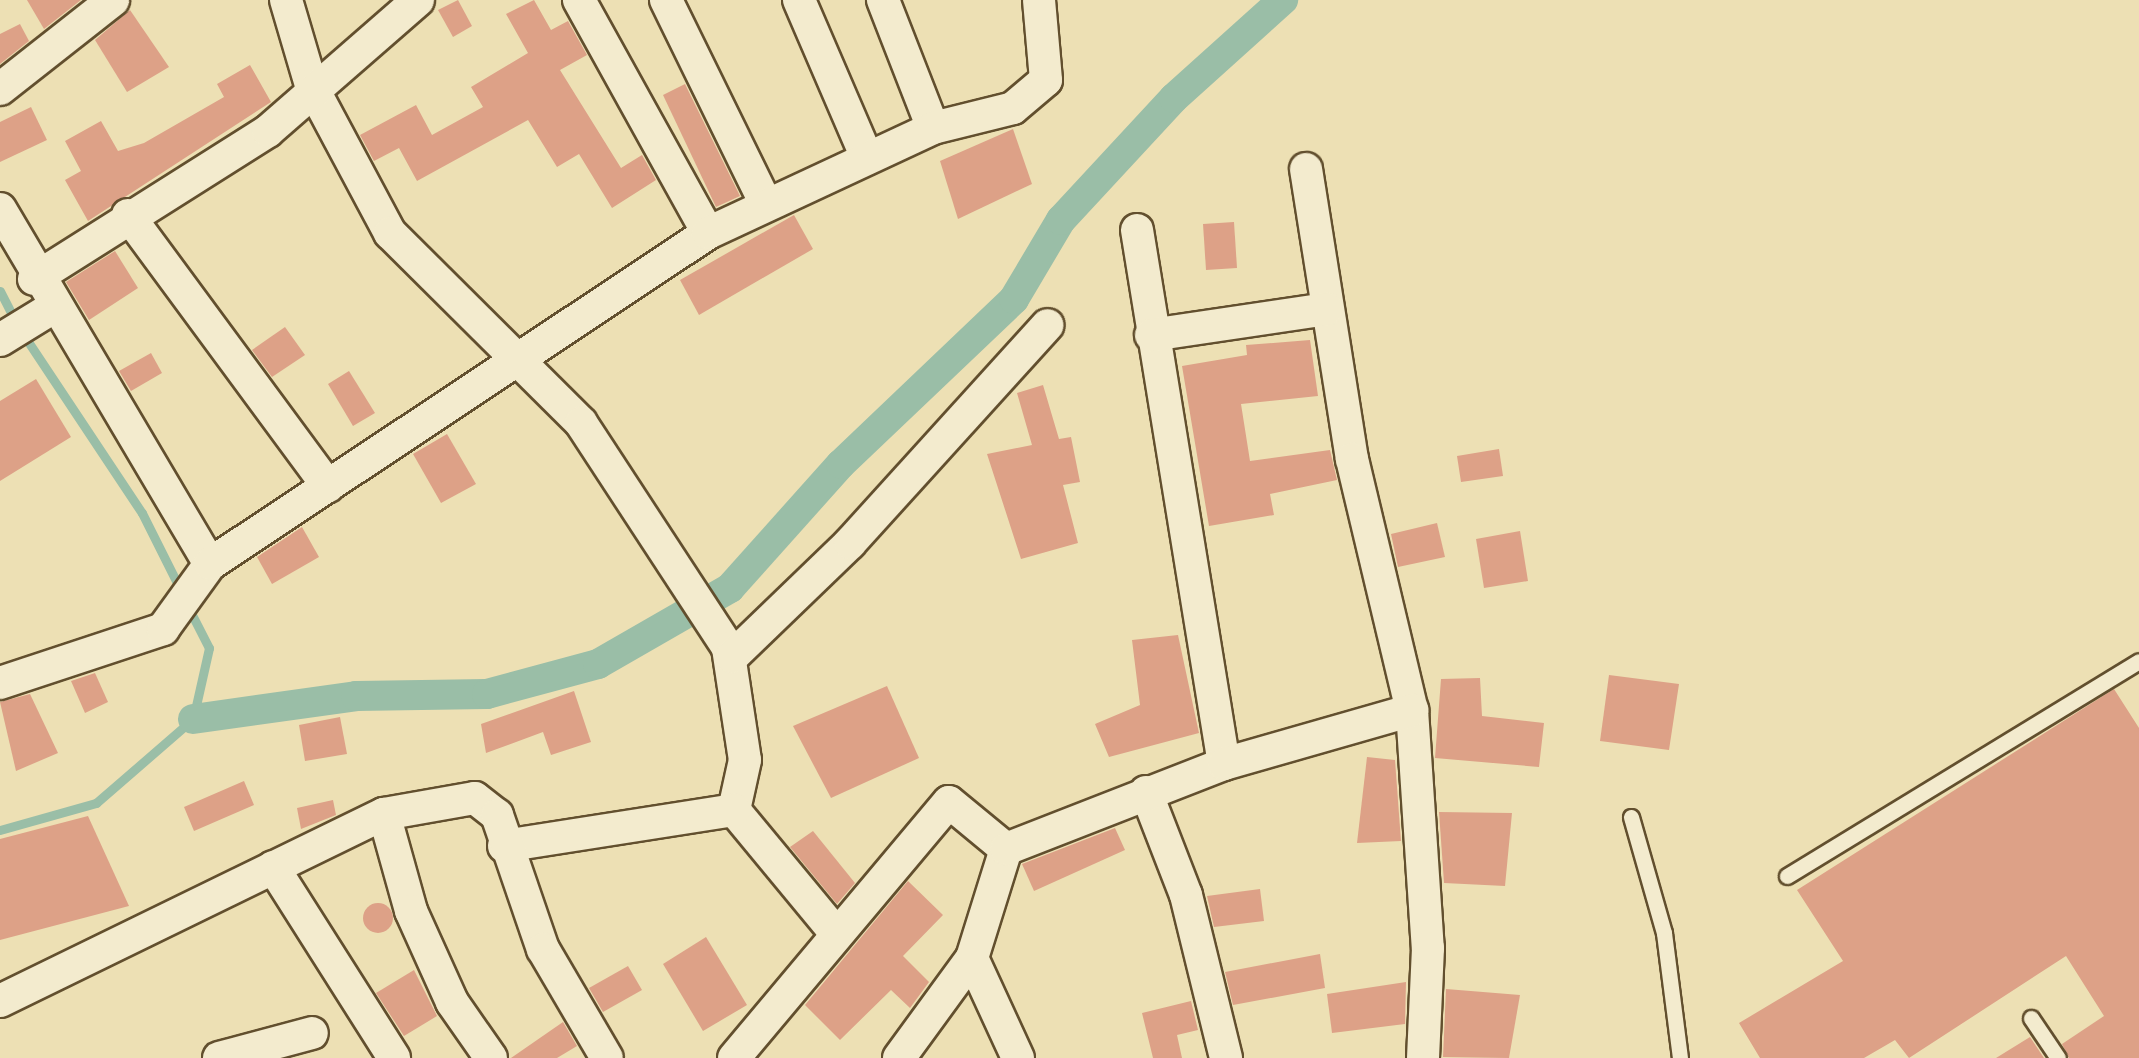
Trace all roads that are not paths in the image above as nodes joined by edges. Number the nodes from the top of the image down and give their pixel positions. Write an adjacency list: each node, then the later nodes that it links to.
1 (113, 0): 10 (street)
2 (286, 0): 9 (street)
3 (418, 0): 9 (street)
4 (579, 0): 18 (street)
5 (666, 0): 14 (street)
6 (798, 0): 12 (street)
7 (883, 0): 11 (street)
8 (1038, 0): 11 (street)
9 (311, 85): 16 (street); 25 (street)
10 (0, 90)
11 (933, 128): 12 (street)
12 (867, 158): 14 (street)
13 (1306, 169): 21 (street)
14 (766, 204): 18 (street)
15 (0, 209): 19 (street)
16 (128, 215): 19 (street); 26 (street)
17 (1137, 230): 23 (street)
18 (708, 233): 25 (street)
19 (34, 279): 20 (street)
20 (52, 308): 24 (street); 27 (street)
21 (1327, 308): 23 (street); 31 (street)
22 (1048, 325): 28 (street)
23 (1150, 335): 32 (street)
24 (0, 340)
25 (524, 358): 26 (street); 28 (street)
26 (328, 486): 27 (street)
27 (210, 564): 30 (street)
28 (730, 652): 34 (street)
29 (2139, 661): 40 (lane)
30 (0, 683)
31 (1412, 710): 32 (street); 54 (street)
32 (1224, 764): 33 (street)
33 (1146, 792): 38 (street); 53 (street)
34 (734, 810): 37 (street); 41 (street)
35 (384, 814): 37 (street); 39 (street); 48 (street)
36 (1631, 817): 55 (lane)
37 (504, 846): 49 (street)
38 (1006, 849): 41 (street); 42 (street)
39 (274, 867): 43 (street); 47 (street)
40 (1788, 876)
41 (834, 932): 50 (street)
42 (972, 958): 51 (street); 52 (street)
43 (0, 1001)
44 (2031, 1018): 56 (lane)
45 (312, 1033): 46 (street)
46 (219, 1058)
47 (394, 1058)
48 (491, 1058)
49 (607, 1058)
50 (734, 1058)
51 (899, 1058)
52 (1018, 1058)
53 (1226, 1058)
54 (1423, 1058)
55 (1680, 1058)
56 (2058, 1058)

